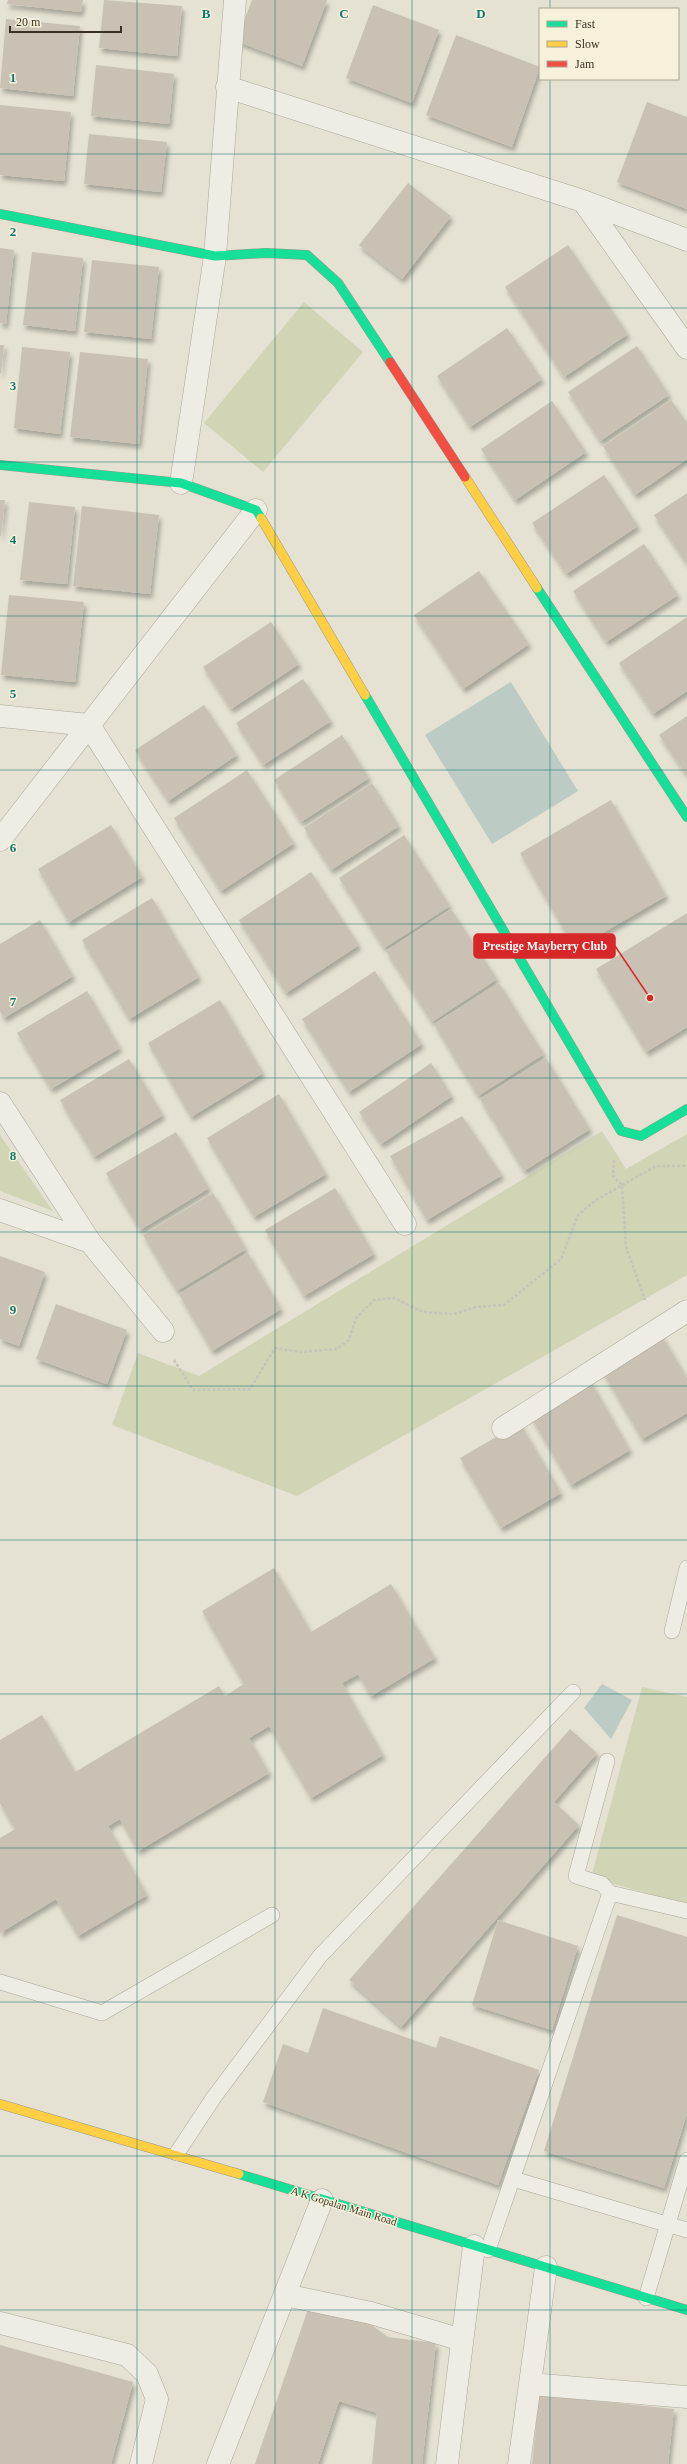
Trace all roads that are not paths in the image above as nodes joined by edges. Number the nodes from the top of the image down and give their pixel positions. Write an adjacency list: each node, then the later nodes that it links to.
1 (235, 0): 2 (street)
2 (227, 87): 3 (street); 6 (street)
3 (583, 201): 5 (street); 7 (street)
4 (0, 214): 6 (street)
5 (687, 240)
6 (215, 256): 9 (street); 13 (street)
7 (687, 348)
8 (0, 465): 9 (street)
9 (181, 482): 10 (street)
10 (256, 510): 12 (street); 16 (street)
11 (0, 716): 12 (street)
12 (89, 725): 14 (street); 18 (street)
13 (687, 817)
14 (0, 840)
15 (0, 1103): 19 (street)
16 (687, 1109)
17 (0, 1210): 19 (street)
18 (405, 1224)
19 (90, 1242): 21 (street)
20 (687, 1311): 22 (street)
21 (163, 1331)
22 (503, 1428)
23 (687, 1568): 24 (lane)
24 (672, 1631)
25 (573, 1692): 32 (lane)
26 (608, 1761): 27 (lane)
27 (610, 1893): 28 (lane); 34 (lane)
28 (687, 1911)
29 (272, 1915): 30 (lane)
30 (0, 1982)
31 (0, 2104): 32 (street, A K Gopalan Main Road)
32 (177, 2153): 35 (street, A K Gopalan Main Road)
33 (687, 2160): 36 (lane)
34 (512, 2179): 36 (lane); 38 (lane)
35 (322, 2200): 38 (street, A K Gopalan Main Road); 40 (street)
36 (668, 2225): 37 (lane); 41 (lane)
37 (687, 2230)
38 (481, 2248): 39 (street, A K Gopalan Main Road); 44 (street)
39 (546, 2267): 41 (street, A K Gopalan Main Road); 45 (street)
40 (285, 2295): 44 (street); 48 (street)
41 (646, 2298): 42 (street, A K Gopalan Main Road)
42 (687, 2310)
43 (0, 2323): 47 (street)
44 (462, 2340): 49 (street)
45 (530, 2384): 46 (street); 50 (street)
46 (687, 2397)
47 (141, 2464)
48 (218, 2464)
49 (447, 2464)
50 (519, 2464)

